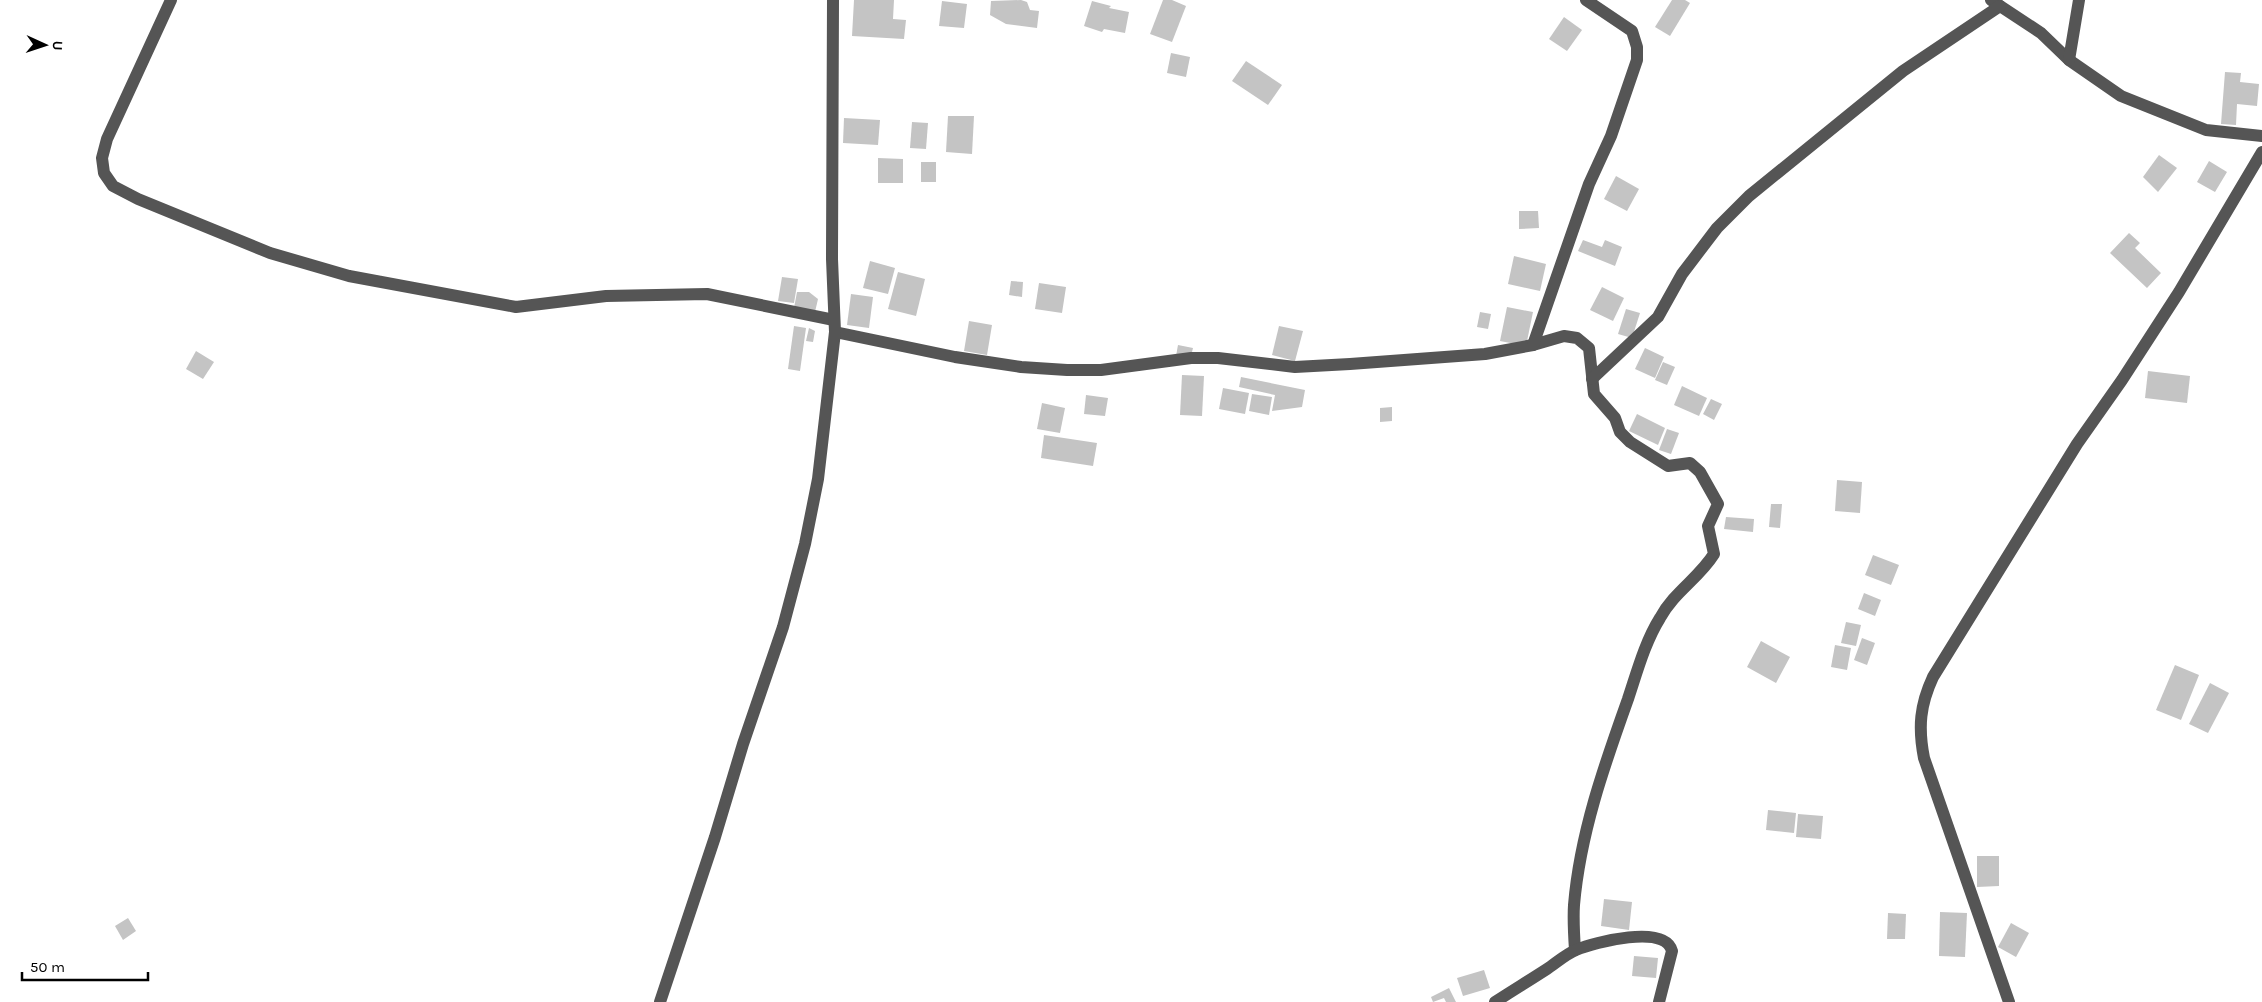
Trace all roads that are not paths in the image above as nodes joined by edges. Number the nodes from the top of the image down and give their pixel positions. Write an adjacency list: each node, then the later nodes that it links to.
1 (171, 0): 9 (street)
2 (833, 0): 9 (street)
3 (1586, 0): 10 (street)
4 (2079, 0): 6 (street)
5 (1996, 3): 6 (street); 11 (street)
6 (2069, 60): 7 (street)
7 (2262, 136)
8 (2262, 152): 16 (street)
9 (835, 326): 10 (street); 13 (street)
10 (1532, 345): 11 (street)
11 (1592, 379): 12 (street)
12 (1575, 950): 14 (street); 15 (street)
13 (660, 1002)
14 (1495, 1002)
15 (1659, 1002)
16 (2008, 1002)

